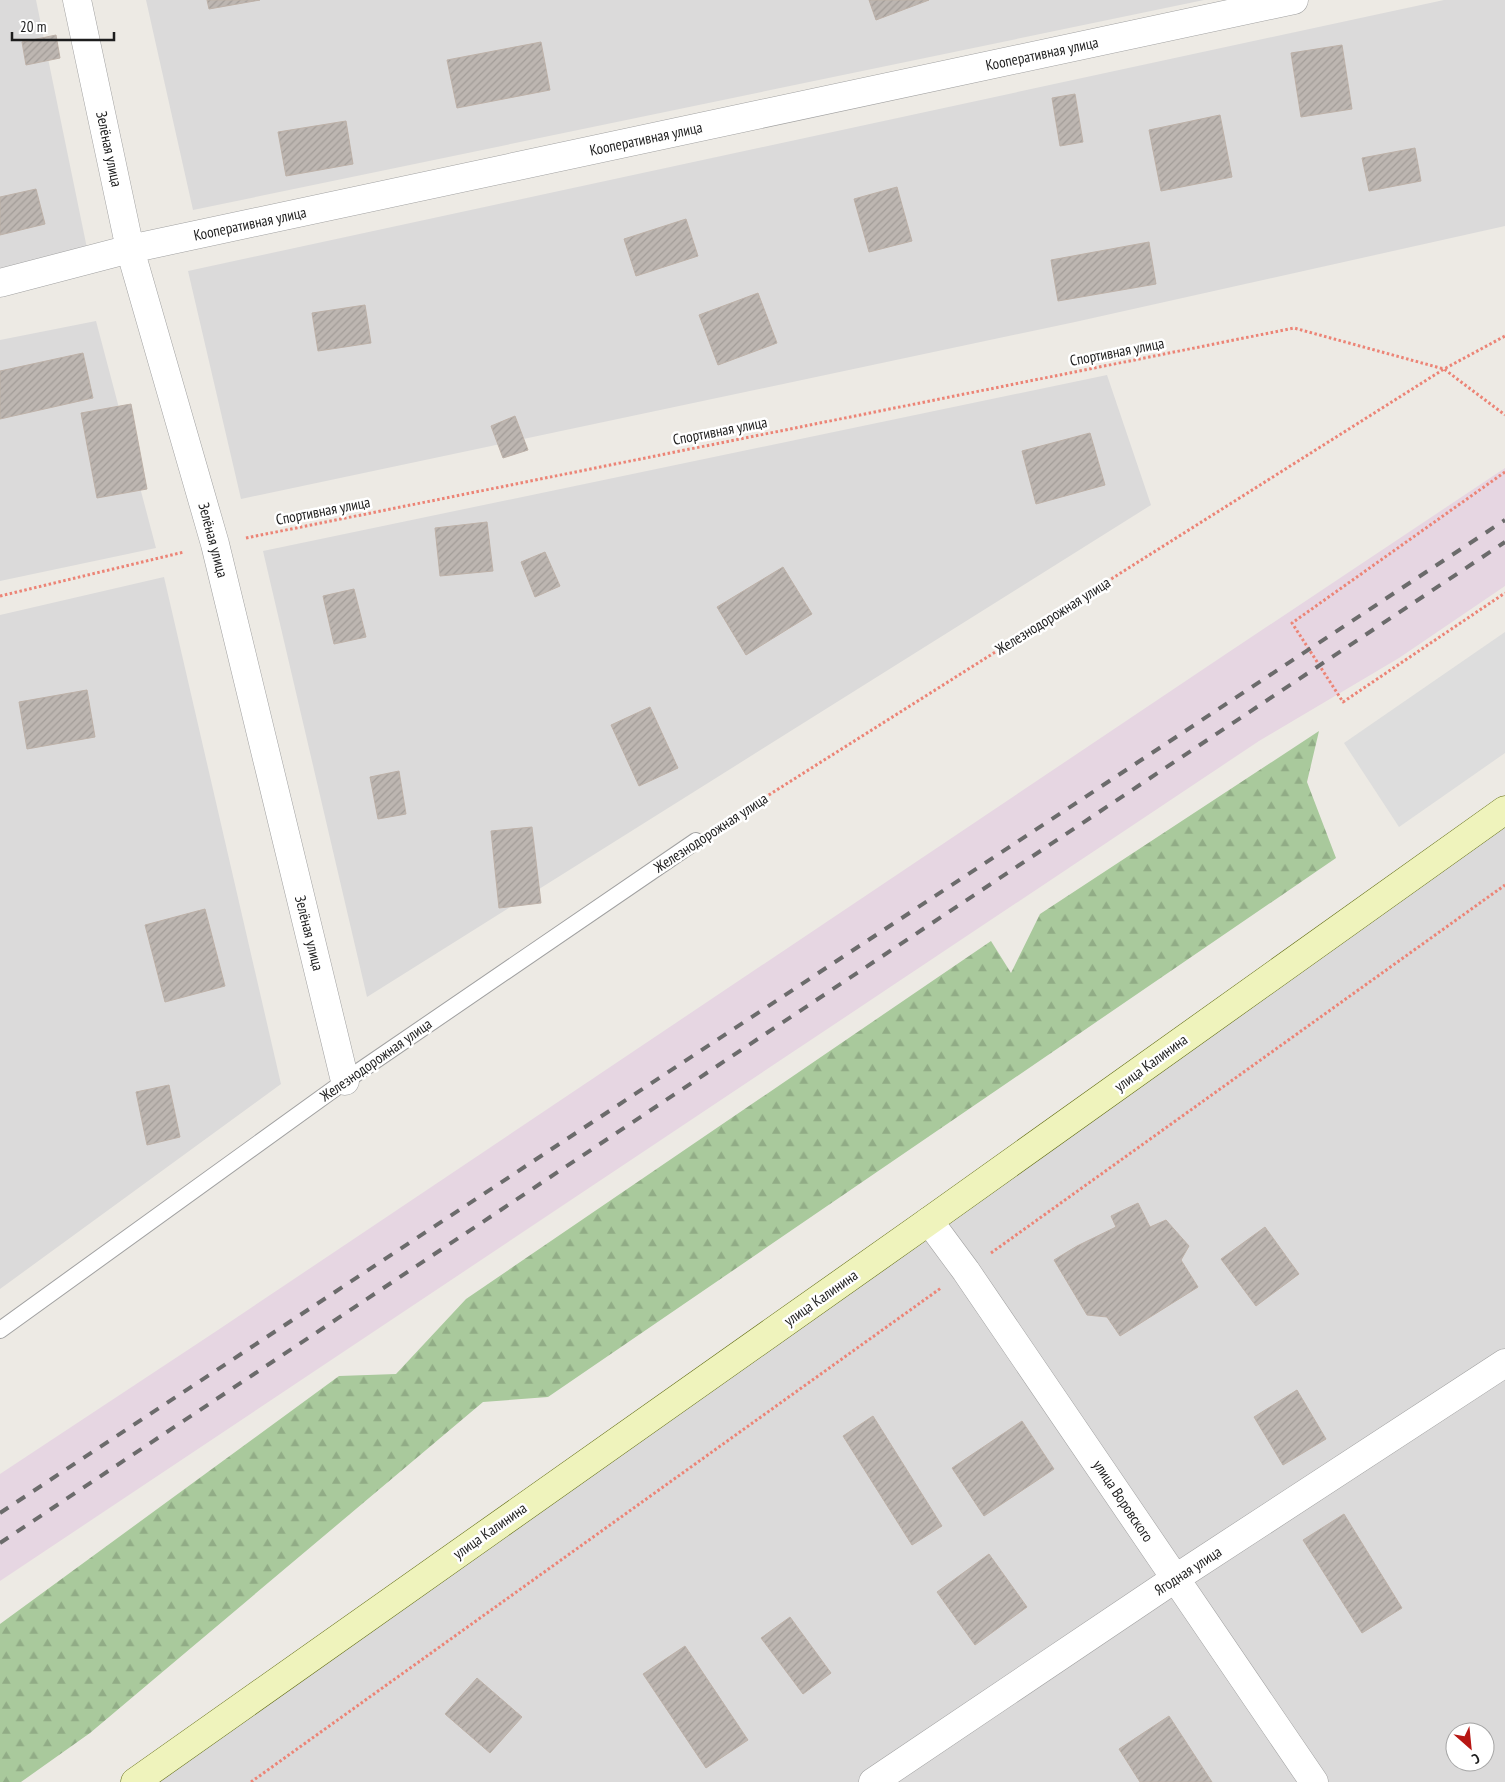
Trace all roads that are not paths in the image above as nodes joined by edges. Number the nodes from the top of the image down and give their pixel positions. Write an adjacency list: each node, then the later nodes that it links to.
1 (77, 0): 3 (street, Зелёная улица)
2 (1294, 0): 3 (street, Кооперативная улица)
3 (130, 249): 4 (street, Кооперативная улица); 7 (street, Зелёная улица)
4 (0, 283)
5 (1505, 810): 8 (main road, улица Калинина)
6 (696, 841): 7 (lane, Железнодорожная улица)
7 (345, 1081): 9 (lane, Железнодорожная улица)
8 (929, 1221): 11 (street, улица Воровского); 12 (main road, улица Калинина)
9 (0, 1330)
10 (1505, 1363): 11 (street, Ягодная улица)
11 (1176, 1578): 13 (street, Ягодная улица); 14 (street, улица Воровского)
12 (135, 1782)
13 (873, 1782)
14 (1314, 1782)

